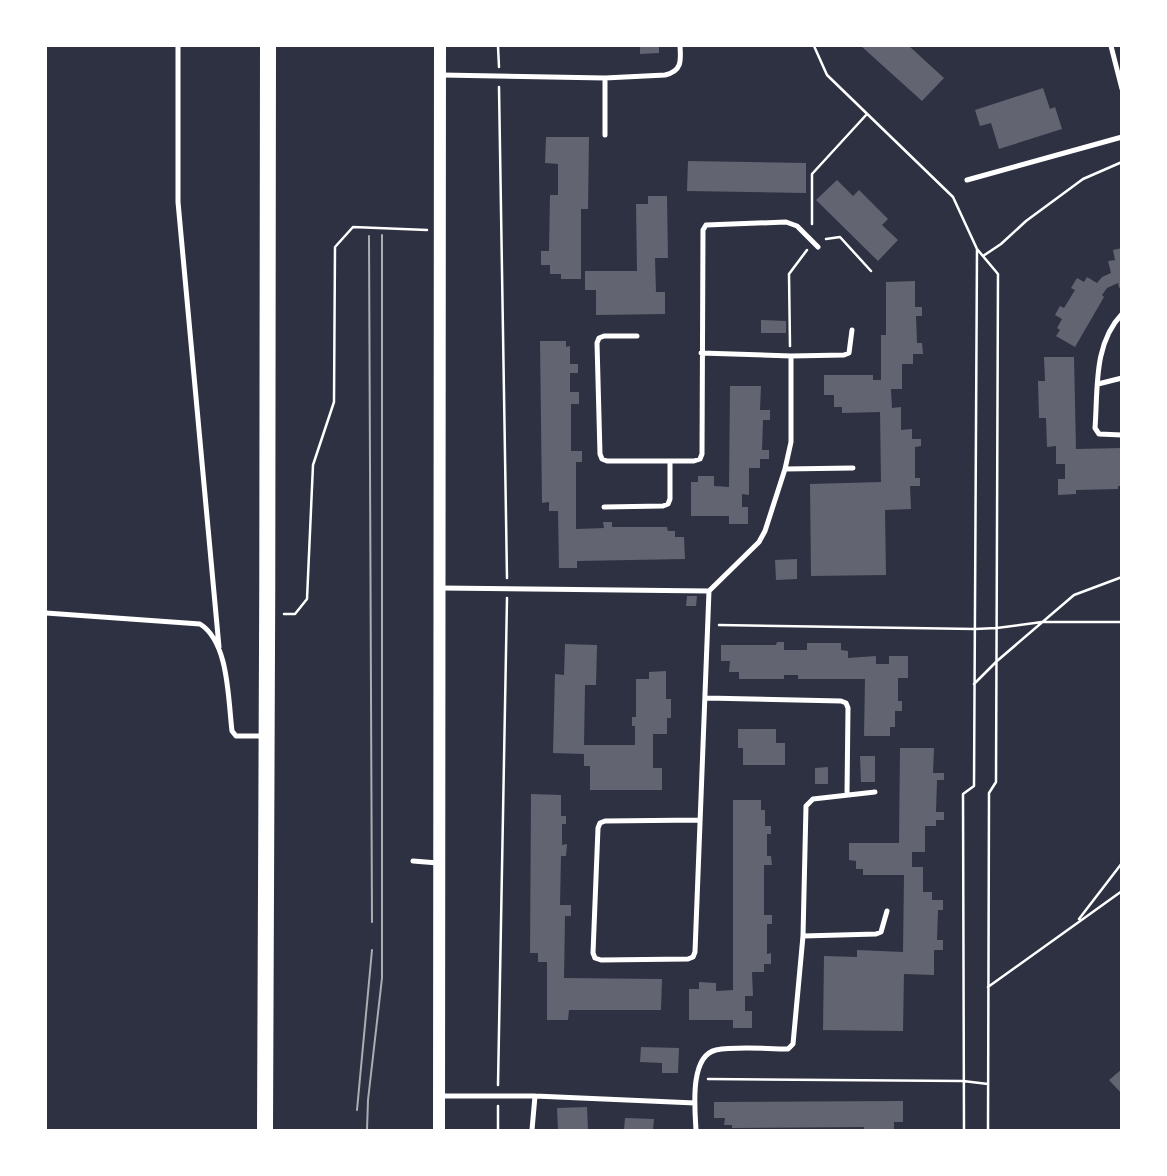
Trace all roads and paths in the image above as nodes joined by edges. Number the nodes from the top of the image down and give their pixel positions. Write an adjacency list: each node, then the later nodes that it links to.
1 (178, 46): 42 (lane)
2 (268, 46): 36 (main road)
3 (440, 46): 7 (street)
4 (680, 46): 8 (lane)
5 (814, 46): 17 (path)
6 (1111, 46): 9 (lane)
7 (439, 75): 8 (lane); 14 (street)
8 (605, 78): 10 (lane)
9 (1122, 89)
10 (605, 135)
11 (1122, 137): 13 (lane)
12 (1122, 162): 18 (path)
13 (967, 180)
14 (439, 230): 33 (street); 36 (path)
15 (813, 242): 16 (lane); 19 (path); 23 (lane)
16 (818, 247)
17 (977, 249): 18 (path); 41 (path)
18 (983, 256): 40 (path)
19 (871, 271)
20 (1122, 314): 26 (lane)
21 (852, 330): 24 (lane)
22 (637, 336): 28 (lane)
23 (701, 353): 24 (lane); 28 (lane)
24 (791, 356): 30 (lane)
25 (1122, 378): 26 (lane)
26 (1098, 384): 27 (lane)
27 (1122, 435)
28 (670, 461): 31 (lane)
29 (853, 468): 30 (lane)
30 (785, 469): 34 (lane)
31 (604, 507)
32 (1122, 578): 37 (path)
33 (438, 588): 34 (lane); 51 (street)
34 (709, 591): 39 (lane)
35 (46, 613): 42 (lane)
36 (266, 615): 46 (main road)
37 (1042, 622): 38 (path); 40 (path); 43 (path)
38 (1122, 622)
39 (708, 624): 41 (path); 45 (lane)
40 (997, 628): 41 (path); 43 (path)
41 (975, 629): 44 (path)
42 (219, 647): 46 (lane)
43 (997, 661): 44 (path); 57 (path)
44 (974, 684): 59 (path)
45 (706, 698): 48 (lane); 49 (lane)
46 (268, 736): 64 (main road)
47 (876, 792): 48 (lane)
48 (847, 794): 56 (lane)
49 (700, 820): 49 (lane)
50 (413, 861): 51 (lane)
51 (438, 863): 61 (street)
52 (1122, 863): 55 (path)
53 (1122, 891): 55 (path)
54 (887, 911): 56 (lane)
55 (1077, 921): 57 (path)
56 (803, 936): 58 (lane)
57 (988, 987): 60 (path)
58 (696, 1079): 59 (path); 63 (lane)
59 (963, 1081): 60 (path); 68 (path)
60 (988, 1084): 69 (path)
61 (439, 1096): 62 (lane); 65 (street)
62 (535, 1096): 63 (lane); 66 (lane)
63 (695, 1103): 67 (lane)
64 (265, 1130)
65 (439, 1130)
66 (532, 1130)
67 (696, 1130)
68 (964, 1130)
69 (988, 1130)

